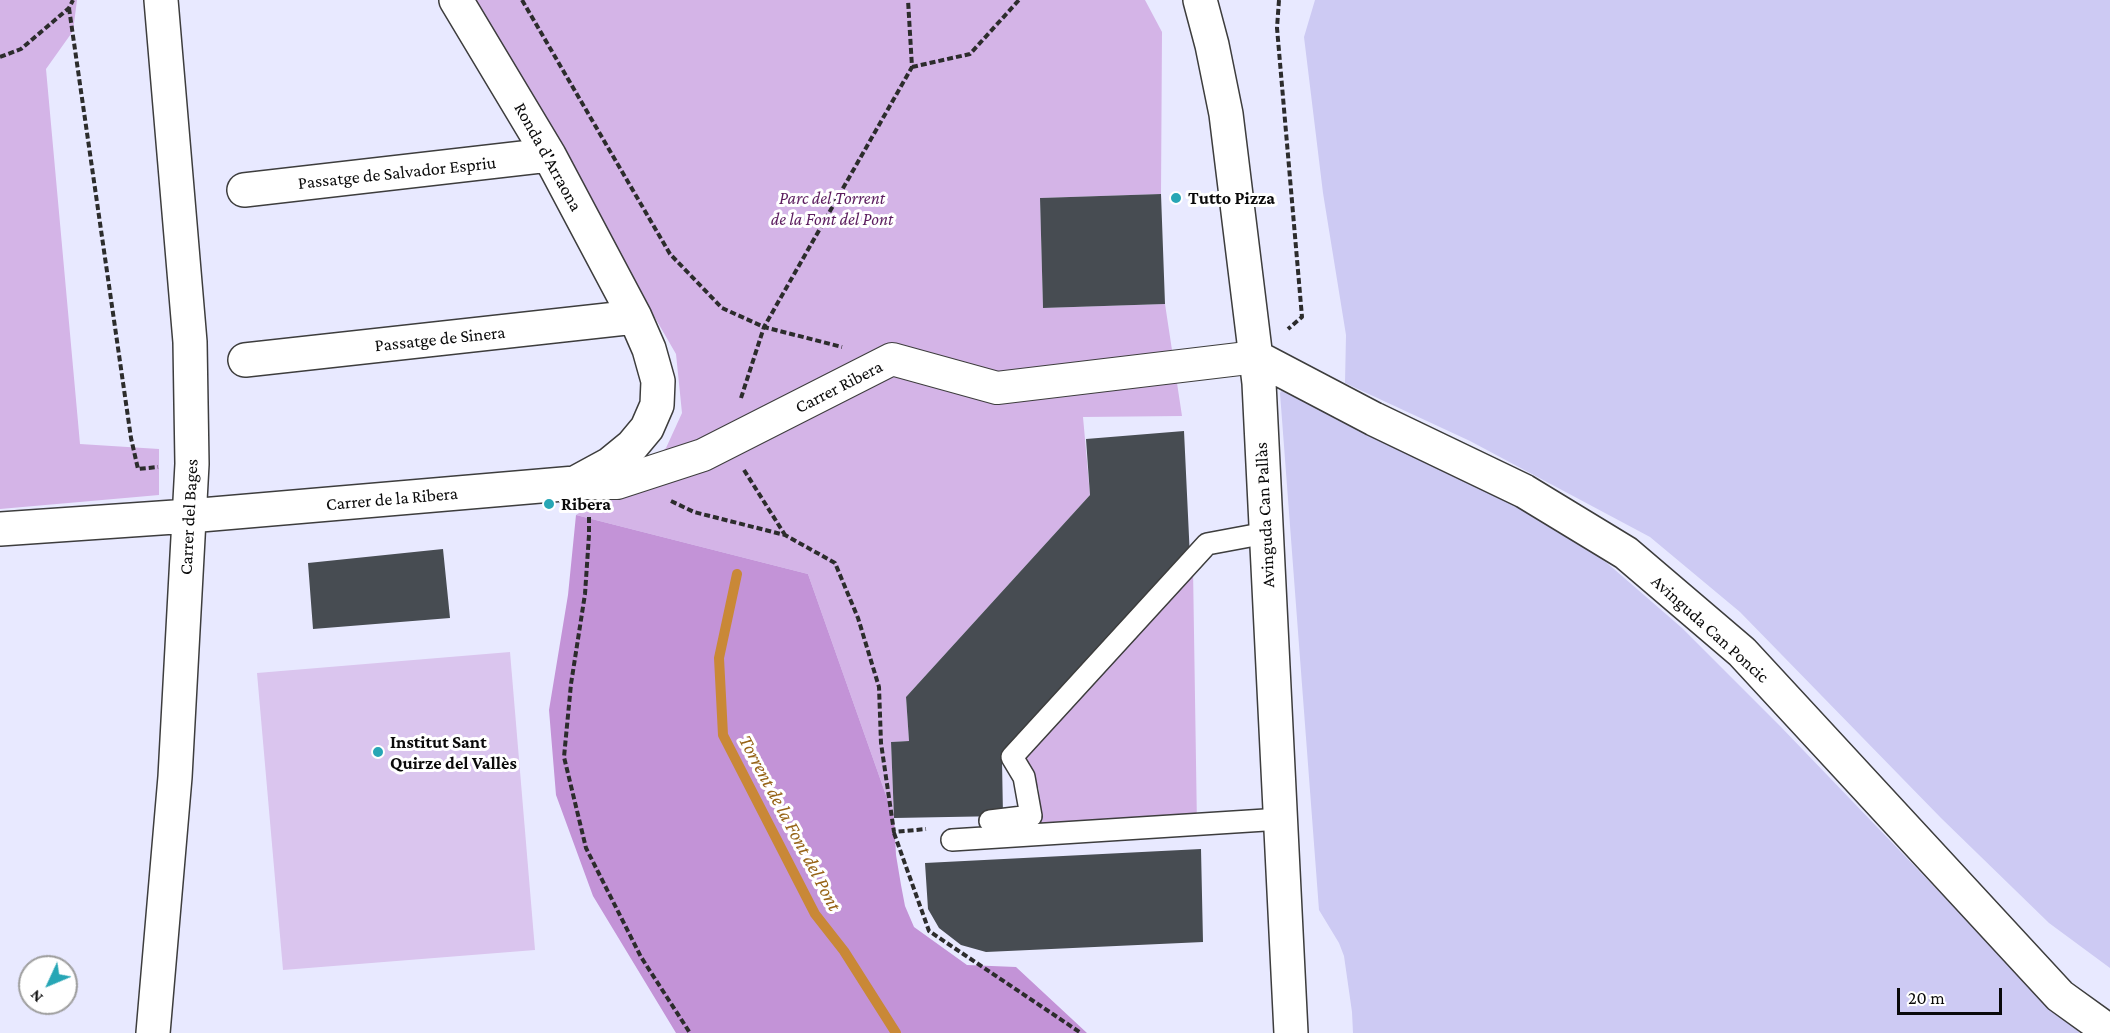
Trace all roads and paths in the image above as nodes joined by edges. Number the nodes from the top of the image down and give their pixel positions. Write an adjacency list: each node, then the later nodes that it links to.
1 (73, 0): 9 (path)
2 (161, 0): 20 (street, Carrer del Bages)
3 (456, 0): 12 (street, Ronda d'Arraona)
4 (522, 0): 15 (path)
5 (908, 0): 11 (path)
6 (1019, 0): 11 (path)
7 (1199, 0): 16 (street, Avinguda Can Pallàs)
8 (1279, 0): 16 (path)
9 (69, 8): 10 (path); 20 (path)
10 (0, 57)
11 (912, 67): 15 (path)
12 (549, 155): 13 (street, Passatge de Salvador Espriu); 14 (street, Ronda d'Arraona)
13 (244, 190)
14 (635, 317): 18 (street, Passatge de Sinera); 22 (street, Carrer de la Ribera)
15 (764, 327): 17 (path); 19 (path)
16 (1256, 357): 17 (street, Carrer Ribera); 25 (street, Avinguda Can Pallàs); 31 (street, Avinguda Can Poncic)
17 (892, 359): 19 (street, Carrer Ribera)
18 (245, 360)
19 (727, 444): 21 (street, Carrer Ribera); 26 (path)
20 (192, 464): 23 (street, Carrer del Bages)
21 (626, 480): 22 (street, Carrer Ribera); 26 (path)
22 (575, 483): 23 (street, Carrer de la Ribera); 33 (path)
23 (189, 516): 24 (street, Carrer de la Ribera); 32 (street, Carrer del Bages)
24 (0, 529)
25 (1266, 533): 27 (street, Avinguda Can Pallàs); 28 (lane)
26 (785, 535): 29 (path)
27 (1281, 819): 30 (lane); 35 (street, Avinguda Can Pallàs)
28 (990, 822)
29 (894, 832): 30 (path); 34 (path)
30 (944, 834)
31 (2110, 1032)
32 (153, 1033)
33 (690, 1033)
34 (1081, 1033)
35 (1291, 1033)

